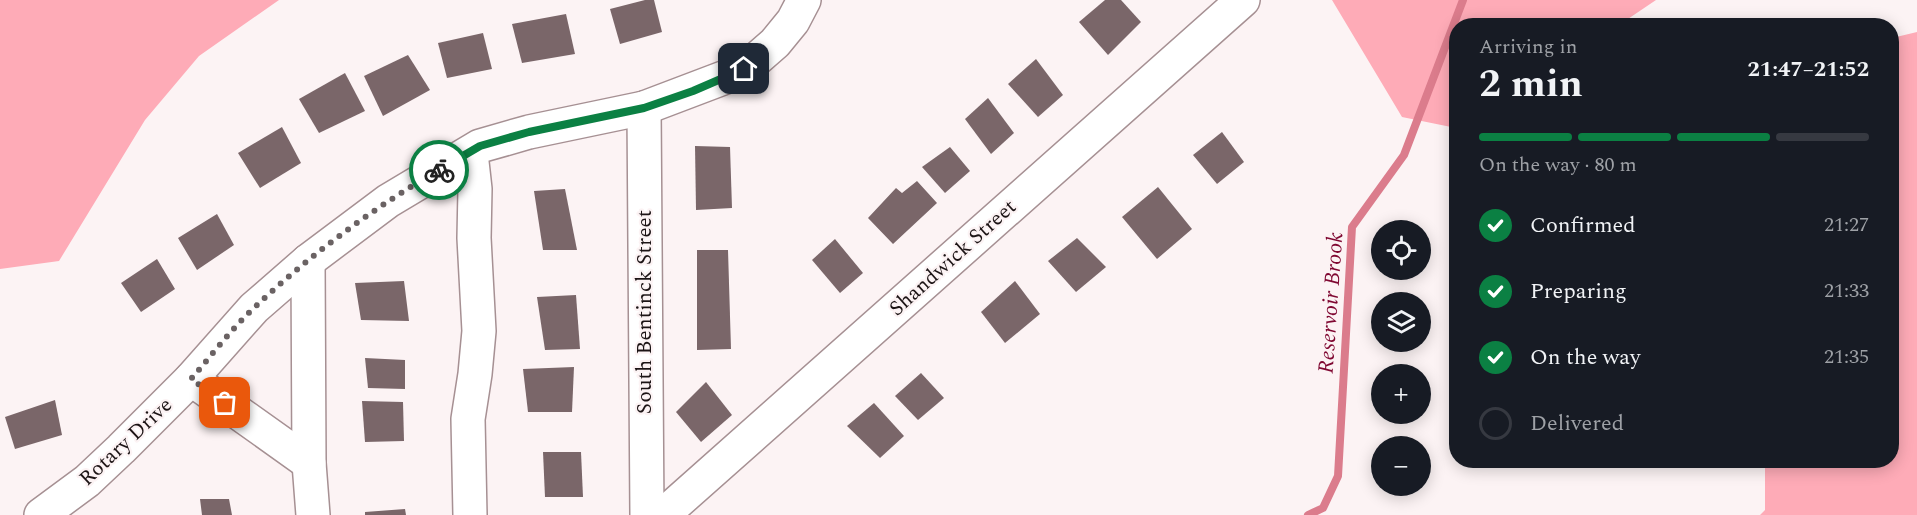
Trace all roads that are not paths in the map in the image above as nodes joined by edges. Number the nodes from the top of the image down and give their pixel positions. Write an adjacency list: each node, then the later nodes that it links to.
1 (804, 0): 3 (street, Rotary Drive)
2 (1243, 0): 12 (street, Shandwick Street)
3 (644, 108): 4 (street, Rotary Drive); 11 (street, South Bentinck Street)
4 (471, 153): 5 (street, Rotary Drive); 10 (street)
5 (308, 261): 6 (street, Rotary Drive); 7 (street)
6 (191, 379): 7 (street); 8 (street, Rotary Drive)
7 (309, 463): 9 (street)
8 (40, 515)
9 (313, 515)
10 (470, 515)
11 (646, 515)
12 (663, 515)

